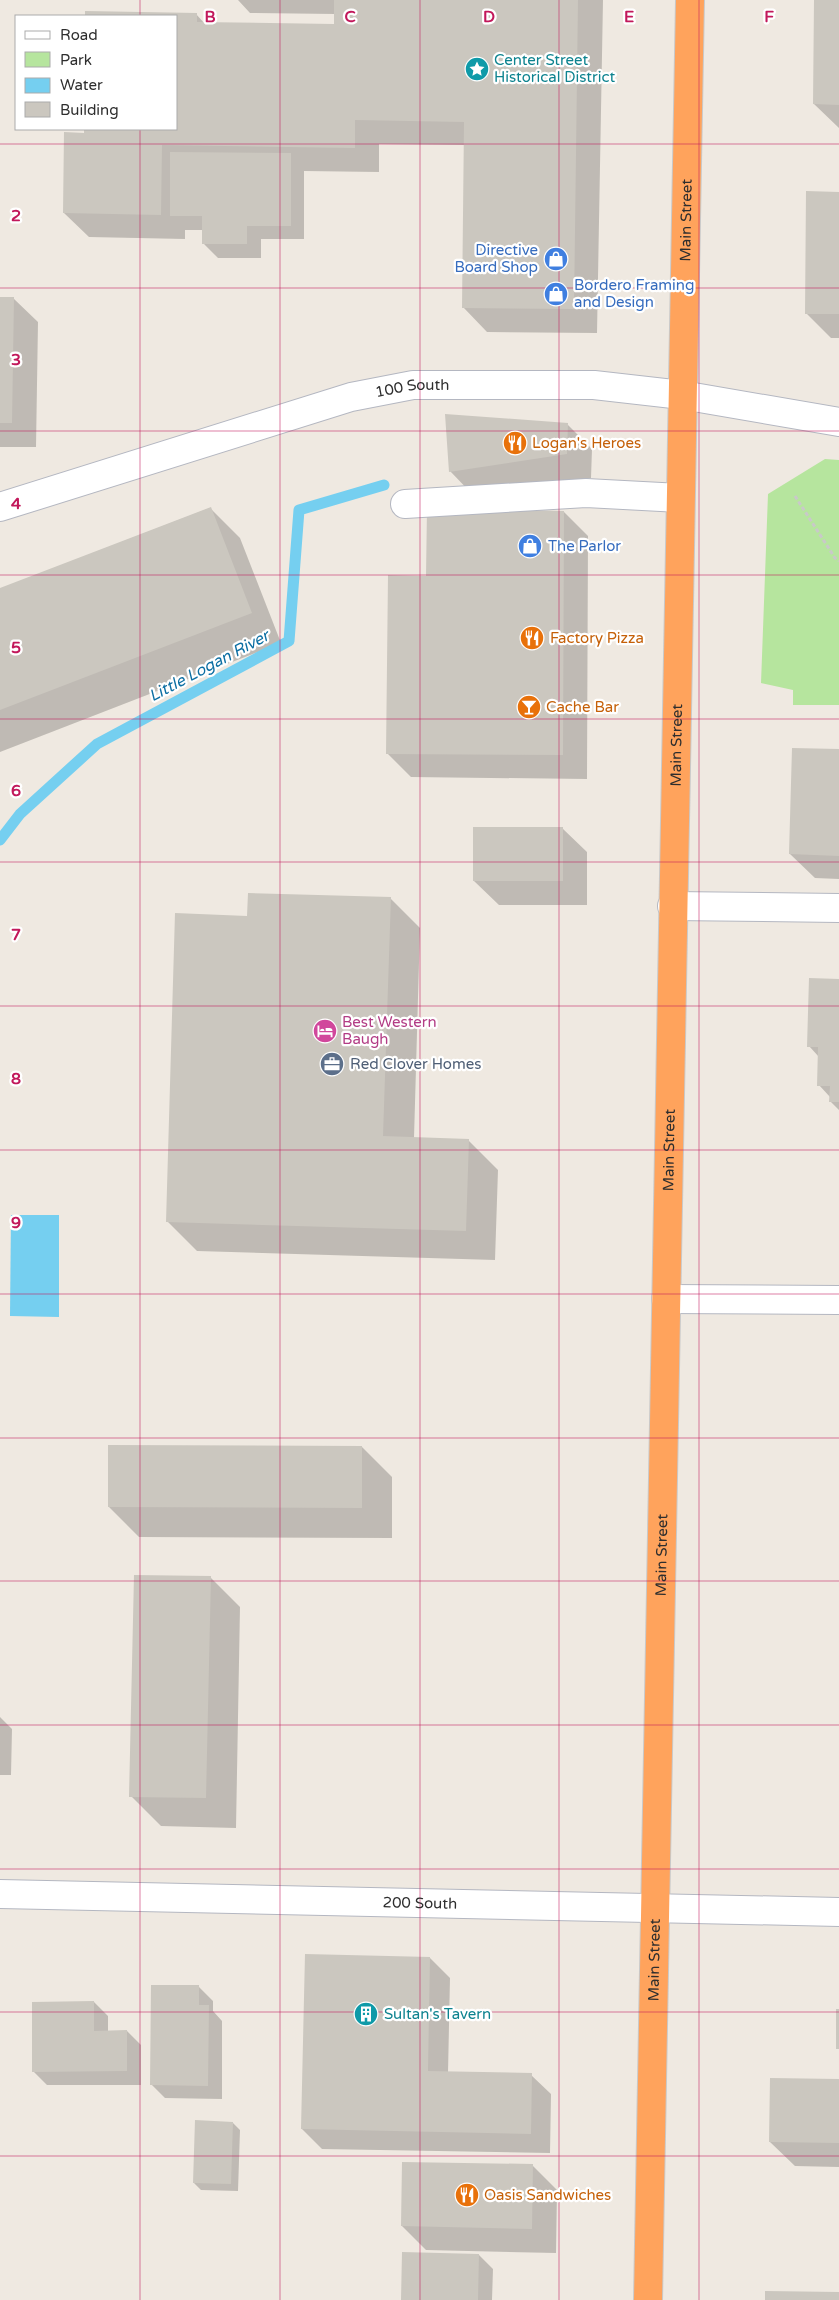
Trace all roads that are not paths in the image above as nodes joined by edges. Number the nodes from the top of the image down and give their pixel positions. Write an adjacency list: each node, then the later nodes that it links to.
1 (690, 0): 2 (highway, Main Street)
2 (682, 395): 3 (street, 100 South); 4 (highway, Main Street); 6 (street, 100 South)
3 (839, 422)
4 (680, 498): 5 (street); 7 (highway, Main Street)
5 (405, 504)
6 (0, 507)
7 (672, 906): 8 (street); 9 (highway, Main Street)
8 (839, 908)
9 (666, 1299): 10 (street); 12 (highway, Main Street)
10 (839, 1300)
11 (0, 1894): 12 (street, 200 South)
12 (654, 1907): 13 (street, 200 South); 14 (highway, Main Street)
13 (839, 1912)
14 (648, 2300)

